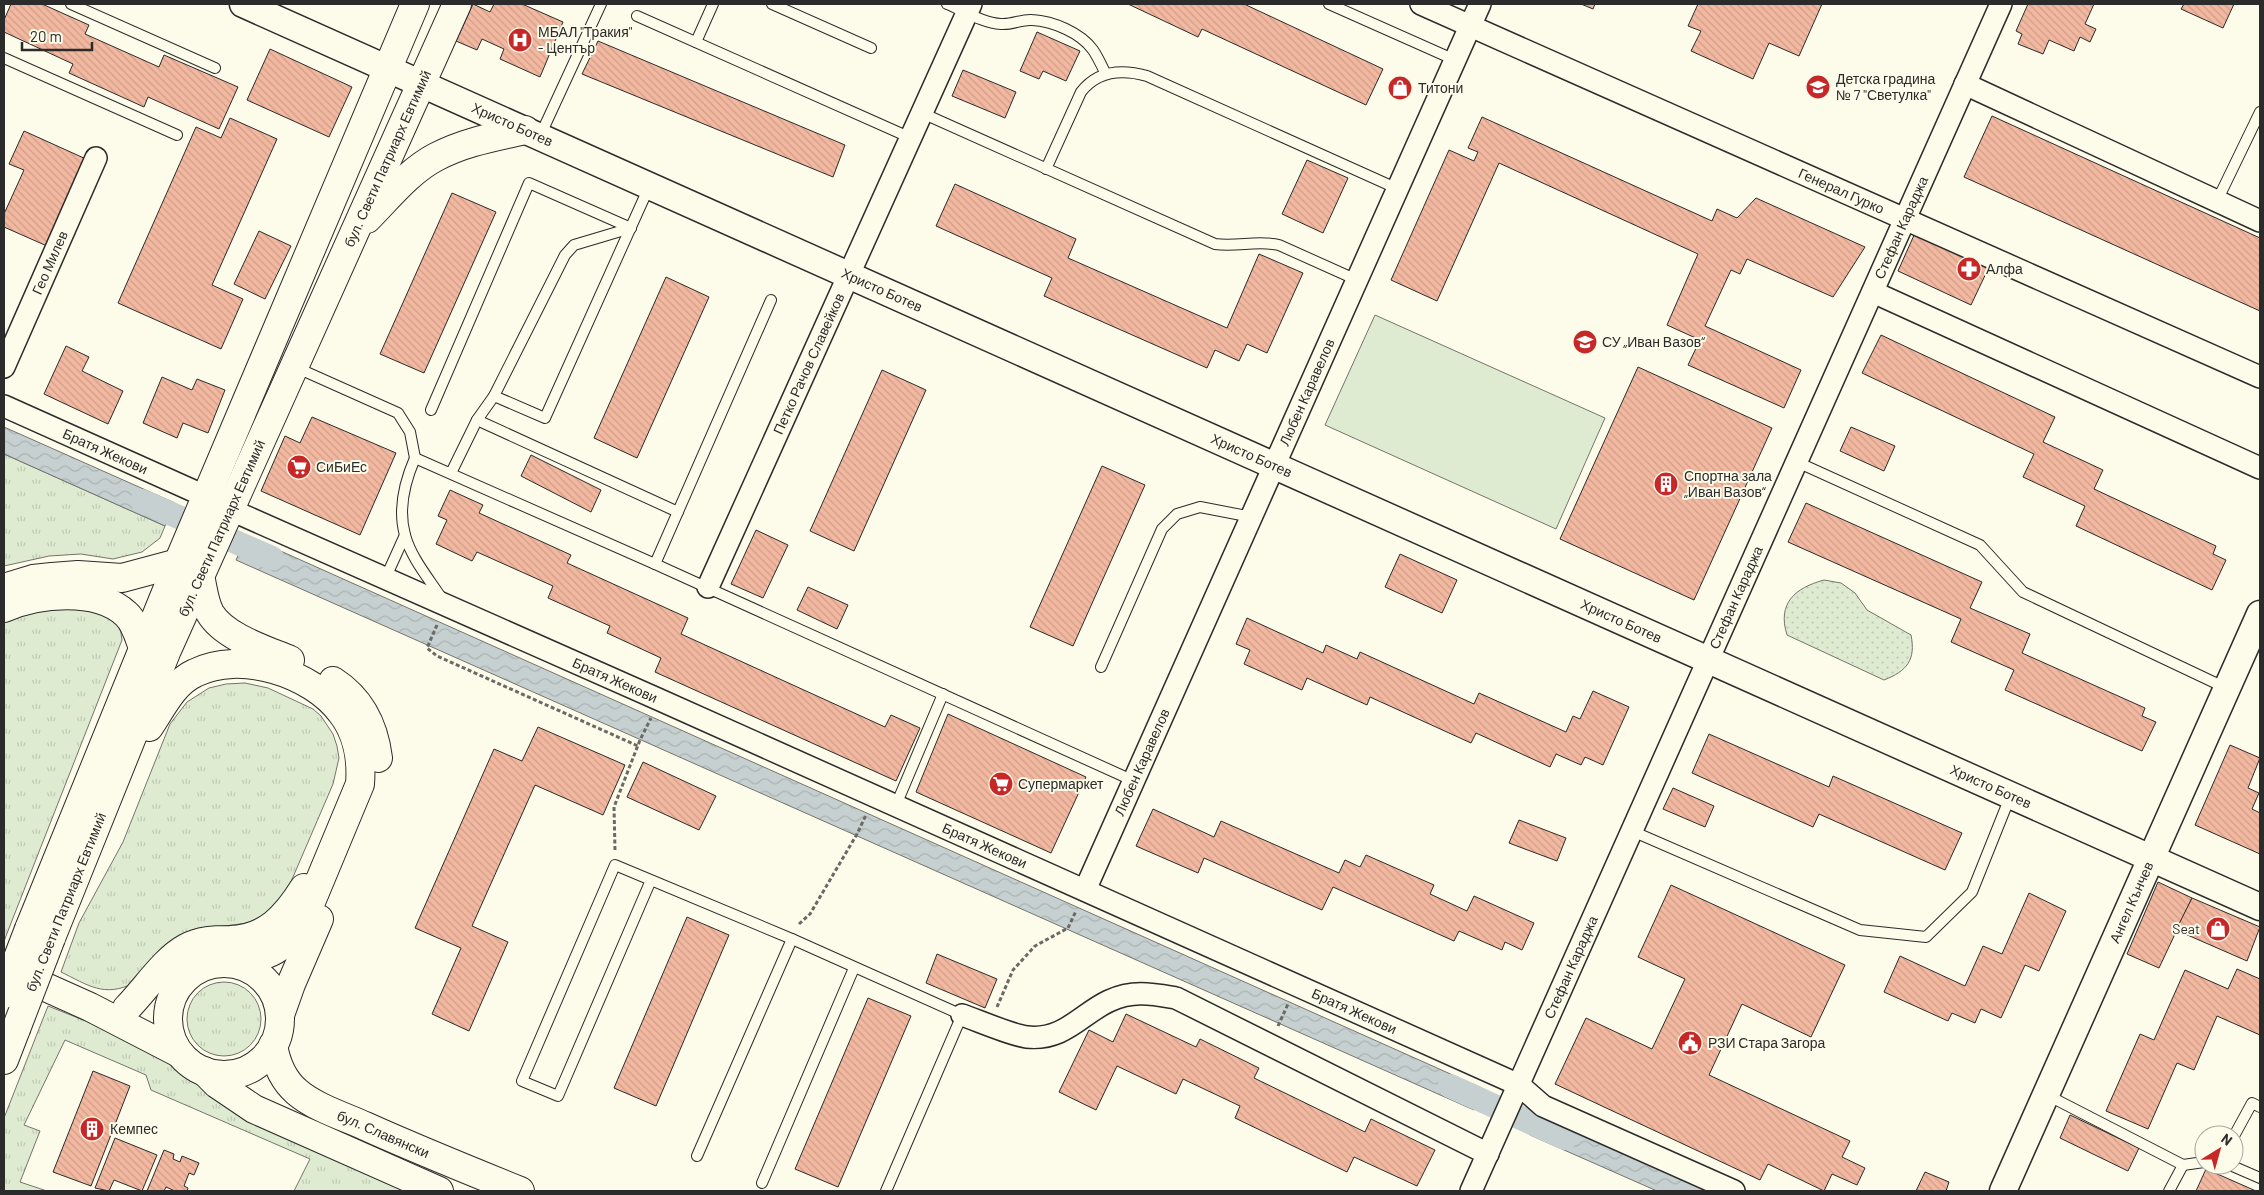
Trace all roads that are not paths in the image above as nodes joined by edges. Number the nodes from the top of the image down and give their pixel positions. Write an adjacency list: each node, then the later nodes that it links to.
1 (71, 4): 20 (lane)
2 (243, 4): 21 (street, Христо Ботев)
3 (415, 4): 21 (main road, бул. Свети Патриарх Евтимий)
4 (457, 4): 23 (main road, бул. Свети Патриарх Евтимий)
5 (601, 4): 27 (lane)
6 (713, 4): 16 (lane)
7 (772, 4): 17 (lane)
8 (947, 4): 13 (lane)
9 (1328, 4): 19 (lane)
10 (1421, 4): 15 (street, Генерал Гурко)
11 (1480, 4): 15 (street, Любен Каравелов)
12 (2001, 4): 24 (street, Стефан Караджа)
13 (969, 8): 22 (lane); 26 (street, Петко Рачов Славейков)
14 (637, 16): 16 (lane)
15 (1470, 26): 19 (street, Любен Каравелов); 35 (street, Генерал Гурко)
16 (696, 42): 29 (lane)
17 (870, 48)
18 (4, 58): 28 (lane)
19 (1455, 60): 33 (street, Любен Каравелов)
20 (215, 68)
21 (387, 68): 23 (street, Христо Ботев); 56 (main road, бул. Свети Патриарх Евтимий)
22 (1106, 74): 31 (lane); 33 (lane)
23 (420, 83): 27 (street, Христо Ботев); 38 (main road, бул. Свети Патриарх Евтимий)
24 (1965, 84): 34 (street); 35 (street, Стефан Караджа)
25 (2260, 112): 34 (lane)
26 (922, 113): 29 (street, Петко Рачов Славейков); 31 (lane)
27 (532, 133): 32 (street, Христо Ботев); 38 (main road)
28 (177, 135)
29 (911, 138): 39 (street, Петко Рачов Славейков)
30 (96, 158): 44 (street, Гео Милев)
31 (1046, 169): 40 (lane)
32 (650, 186): 37 (lane); 39 (street, Христо Ботев)
33 (1398, 189): 40 (street, Любен Каравелов)
34 (2217, 202): 36 (street)
35 (1905, 219): 41 (street, Стефан Караджа); 45 (street, Генерал Гурко)
36 (2260, 221)
37 (631, 228): 46 (lane); 46 (lane); 48 (lane)
38 (355, 230): 43 (main road, бул. Свети Патриарх Евтимий)
39 (849, 275): 52 (street, Христо Ботев); 62 (street, Петко Рачов Славейков)
40 (1357, 280): 52 (street, Любен Каравелов)
41 (1873, 292): 51 (street, Стефан Караджа); 53 (street)
42 (771, 300): 55 (lane)
43 (295, 367): 50 (lane); 56 (main road, бул. Свети Патриарх Евтимий)
44 (4, 368)
45 (2260, 377)
46 (494, 396): 49 (lane)
47 (4, 406): 56 (street, Братя Жекови)
48 (431, 410)
49 (477, 420): 54 (lane); 55 (lane)
50 (415, 458): 54 (lane); 58 (lane)
51 (1797, 462): 68 (street, Стефан Караджа); 70 (lane)
52 (1275, 466): 57 (street, Любен Каравелов); 68 (street, Христо Ботев)
53 (2260, 468)
54 (451, 473): 60 (lane)
55 (678, 512): 60 (lane)
56 (214, 514): 59 (main road, бул. Свети Патриарх Евтимий); 61 (street, Братя Жекови)
57 (1252, 516): 69 (lane); 73 (street, Любен Каравелов)
58 (405, 535): 61 (lane); 65 (lane)
59 (192, 563): 63 (main road); 67 (main road, бул. Свети Патриарх Евтимий); 72 (main road, бул. Свети Патриарх Евтимий); 92 (main road)
60 (655, 564): 62 (lane)
61 (386, 577): 65 (street, Братя Жекови)
62 (708, 587): 71 (lane)
63 (4, 588)
64 (4, 608): 67 (main road)
65 (442, 612): 75 (street, Братя Жекови)
66 (2260, 614): 70 (street, Ангел Кънчев)
67 (143, 648): 82 (main road, бул. Свети Патриарх Евтимий)
68 (1708, 660): 74 (street, Христо Ботев); 77 (street, Стефан Караджа)
69 (1101, 667)
70 (2227, 688): 78 (street, Ангел Кънчев)
71 (944, 694): 73 (lane); 75 (lane)
72 (114, 781): 76 (main road); 82 (main road, бул. Свети Патриарх Евтимий)
73 (1134, 781): 80 (street, Любен Каравелов)
74 (2011, 796): 77 (lane); 78 (street, Христо Ботев)
75 (896, 805): 80 (street, Братя Жекови)
76 (350, 811): 84 (main road); 90 (main road)
77 (1632, 831): 97 (street, Стефан Караджа)
78 (2152, 859): 81 (street, Христо Ботев); 98 (street, Ангел Кънчев)
79 (651, 880): 79 (lane); 83 (lane)
80 (1082, 898): 97 (street, Братя Жекови)
81 (2260, 907)
82 (40, 934): 88 (main road, бул. Свети Патриарх Евтимий, bridge); 95 (main road, бул. Свети Патриарх Евтимий, bridge)
83 (789, 938): 85 (lane); 102 (lane)
84 (225, 963): 87 (main road); 92 (main road)
85 (854, 968): 91 (lane); 107 (lane)
86 (4, 969): 89 (main road)
87 (182, 982): 90 (main road); 94 (main road)
88 (4, 994)
89 (90, 1007): 90 (main road); 94 (main road)
90 (127, 1008)
91 (962, 1015): 101 (street); 110 (lane)
92 (280, 1016): 93 (main road)
93 (273, 1045): 96 (main road); 109 (main road, бул. Славянски)
94 (180, 1053): 96 (main road)
95 (4, 1060)
96 (204, 1071): 108 (main road)
97 (1516, 1091): 101 (street, Стефан Караджа); 112 (street, Братя Жекови)
98 (2046, 1094): 104 (lane); 113 (street, Ангел Кънчев)
99 (2260, 1106): 100 (lane)
100 (2240, 1125)
101 (1488, 1154): 111 (street, Стефан Караджа)
102 (697, 1156)
103 (2194, 1163): 104 (lane)
104 (2183, 1165): 114 (lane)
105 (2244, 1171): 106 (lane)
106 (2260, 1178)
107 (762, 1183)
108 (439, 1191)
109 (520, 1191)
110 (886, 1191)
111 (1471, 1191)
112 (1734, 1191)
113 (2003, 1191)
114 (2170, 1191)

